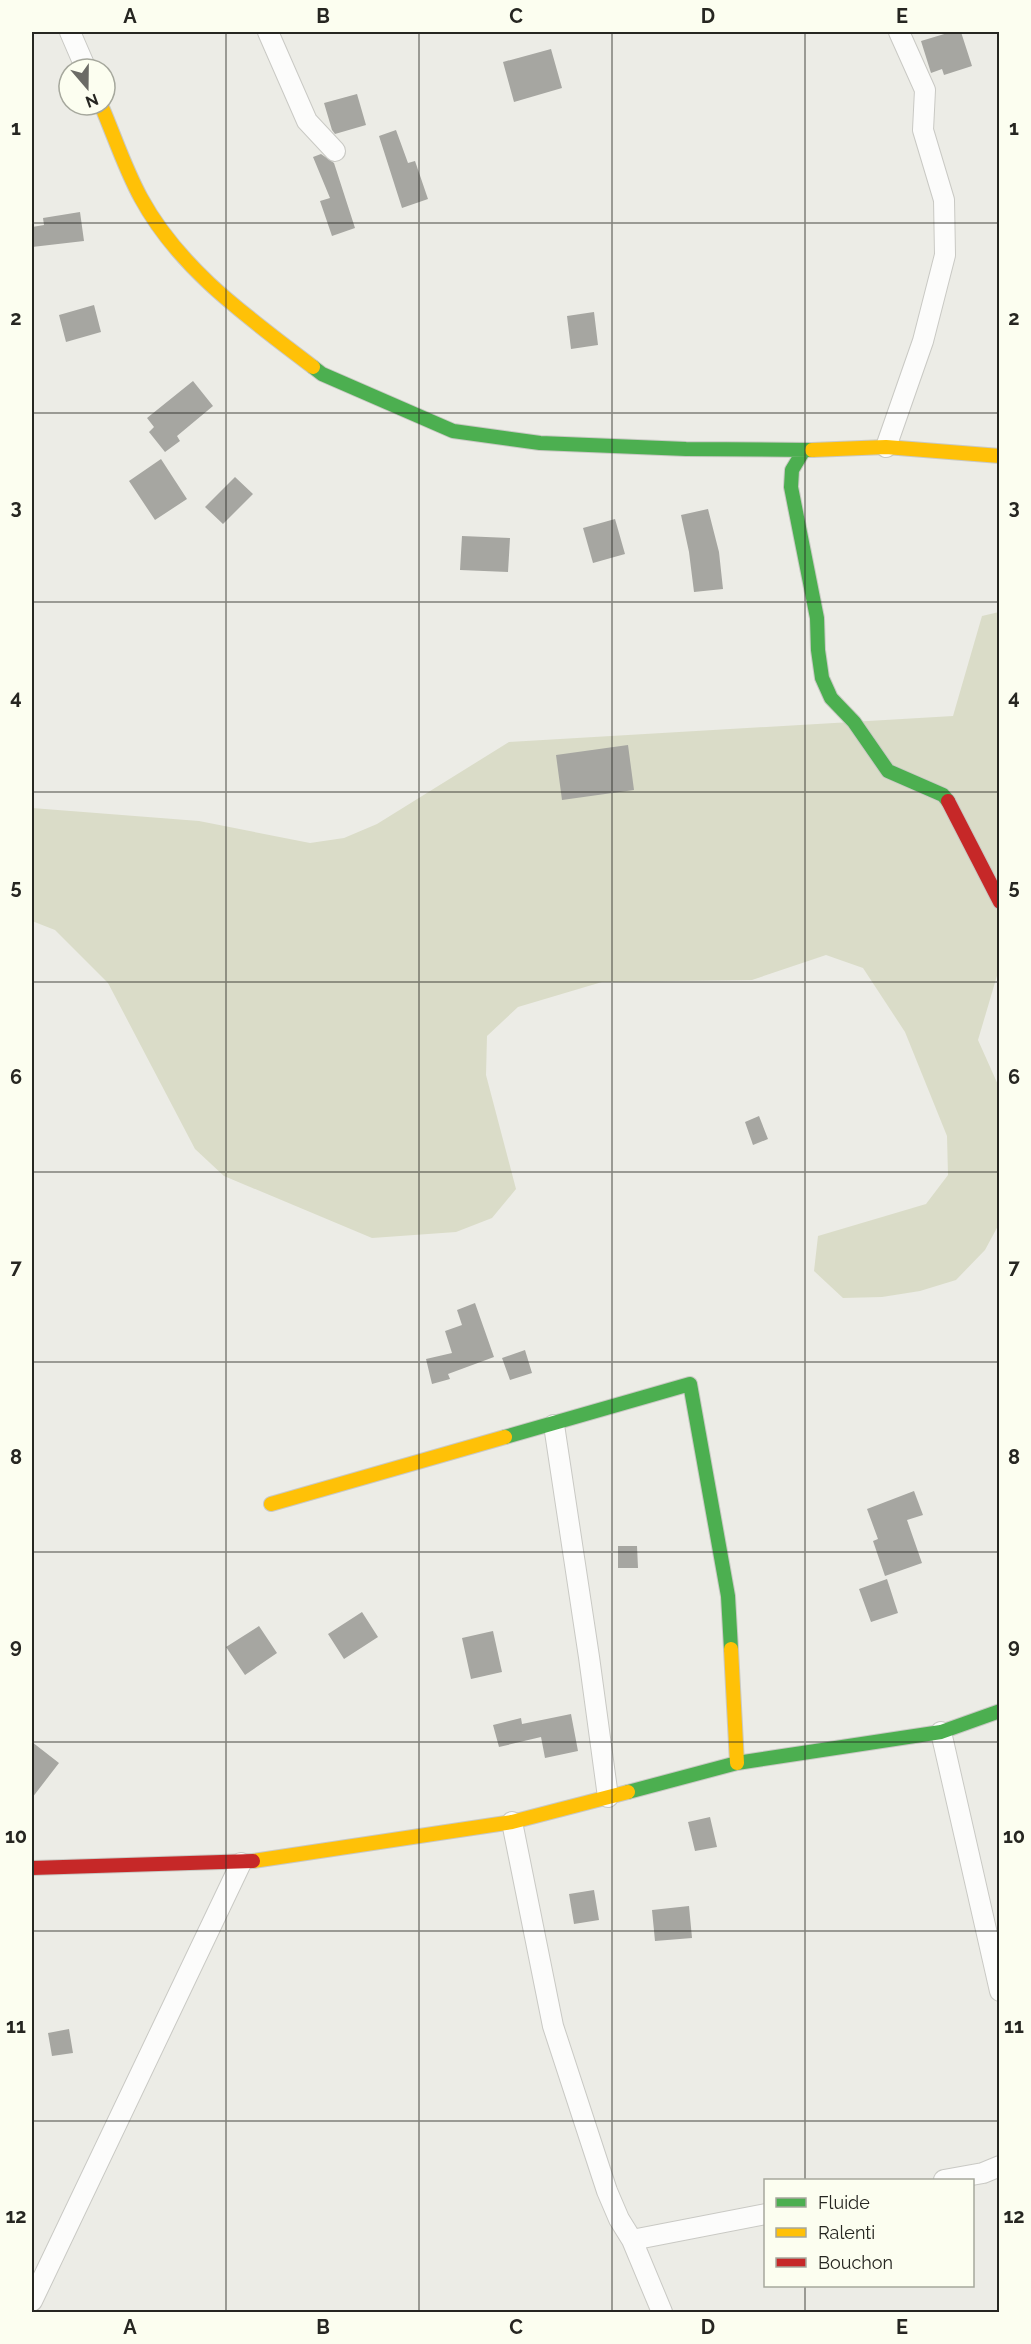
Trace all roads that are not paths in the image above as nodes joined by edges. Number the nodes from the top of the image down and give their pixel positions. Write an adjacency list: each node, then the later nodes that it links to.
1 (70, 32): 4 (street)
2 (268, 32): 6 (street)
3 (899, 32): 7 (street)
4 (81, 57)
5 (106, 117): 8 (street)
6 (335, 151)
7 (886, 447): 8 (street); 9 (street)
8 (804, 450): 10 (street)
9 (999, 456)
10 (999, 902)
11 (554, 1425): 12 (street); 15 (street); 16 (street)
12 (271, 1504)
13 (999, 1712): 14 (street)
14 (941, 1732): 15 (street); 20 (street)
15 (736, 1763): 16 (street)
16 (608, 1797): 17 (street)
17 (512, 1822): 18 (street); 24 (street)
18 (241, 1863): 19 (street); 25 (street)
19 (32, 1868)
20 (999, 1991)
21 (999, 2166): 22 (street)
22 (955, 2179)
23 (764, 2214): 24 (street)
24 (632, 2240): 26 (street)
25 (32, 2301)
26 (663, 2313)

